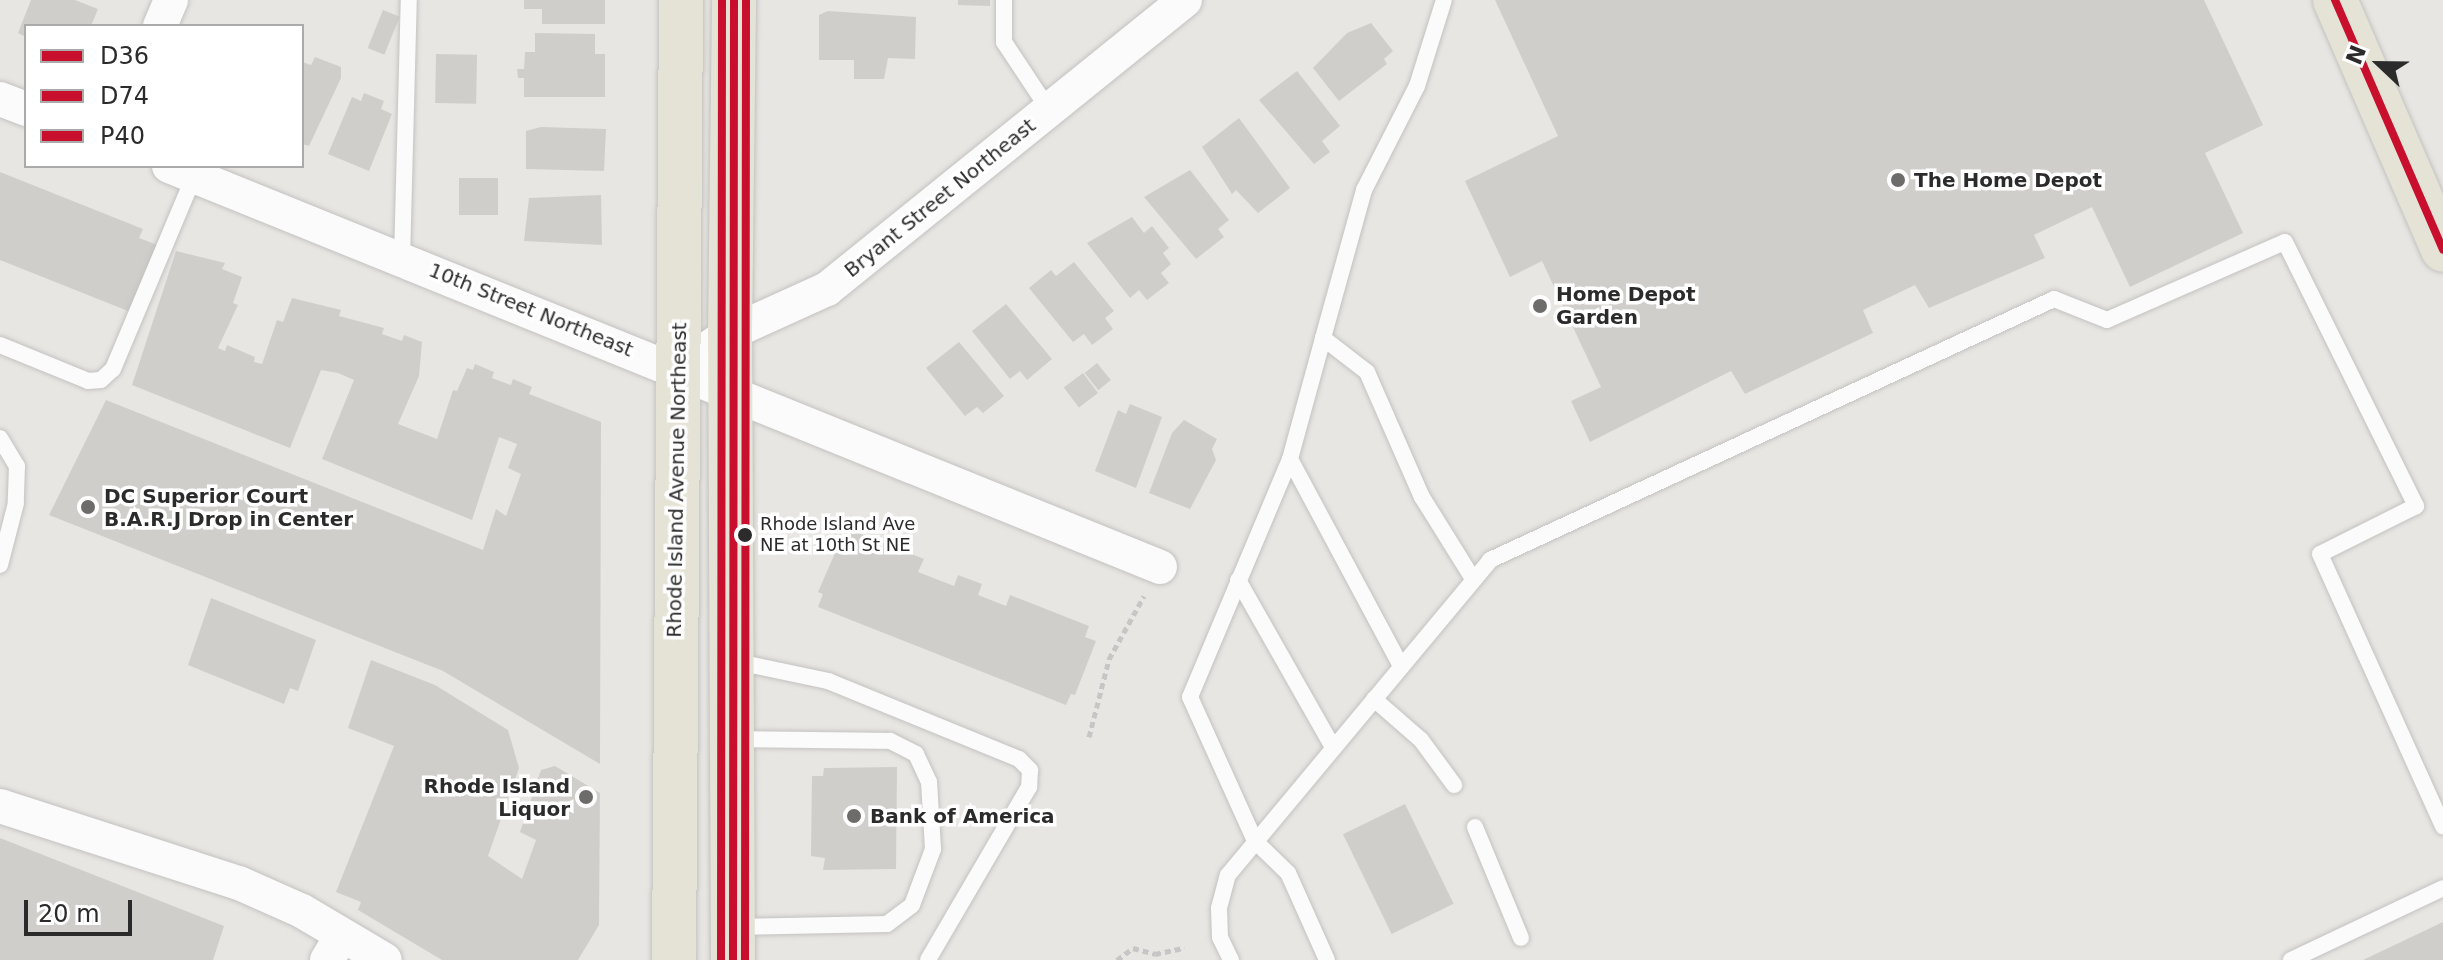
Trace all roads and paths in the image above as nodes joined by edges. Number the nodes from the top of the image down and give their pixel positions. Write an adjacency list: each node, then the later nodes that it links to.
1 (171, 0): 9 (street)
2 (409, 0): 15 (lane)
3 (681, 0): 19 (main road, Rhode Island Avenue Northeast)
4 (734, 0): 16 (main road)
5 (1004, 0): 12 (lane)
6 (1185, 0): 12 (street, Bryant Street Northeast)
7 (1444, 0): 17 (lane)
8 (2335, 0): 14 (main road)
9 (161, 24)
10 (0, 99): 11 (street)
11 (24, 108)
12 (1049, 110): 16 (street, Bryant Street Northeast)
13 (182, 171): 15 (street, 10th Street Northeast); 18 (lane)
14 (2443, 250)
15 (402, 259): 19 (street, 10th Street Northeast)
16 (730, 333): 19 (street, Bryant Street Northeast); 20 (main road)
17 (1323, 338): 22 (lane); 25 (lane)
18 (0, 345)
19 (678, 369): 20 (street, 10th Street Northeast); 44 (main road, Rhode Island Avenue Northeast)
20 (731, 391): 24 (street, 10th Street Northeast); 27 (main road)
21 (0, 438): 23 (lane)
22 (1290, 459): 26 (lane); 28 (lane)
23 (0, 565)
24 (1160, 567): 30 (path)
25 (1473, 579): 28 (lane); 35 (lane)
26 (1238, 580): 32 (lane); 37 (lane)
27 (732, 661): 31 (main road); 45 (lane)
28 (1401, 666): 29 (lane)
29 (1374, 699): 32 (lane); 33 (lane)
30 (1089, 737)
31 (732, 739): 40 (main road); 40 (lane)
32 (1333, 747): 37 (lane)
33 (1454, 785)
34 (0, 806): 41 (street)
35 (2443, 826)
36 (1475, 827): 39 (lane)
37 (1255, 841): 47 (lane); 48 (lane)
38 (2443, 888): 49 (lane)
39 (1521, 938)
40 (733, 943)
41 (334, 948): 43 (street)
42 (1184, 948): 46 (path)
43 (385, 960)
44 (674, 960)
45 (928, 960)
46 (1117, 960)
47 (1231, 960)
48 (1327, 960)
49 (2291, 960)

